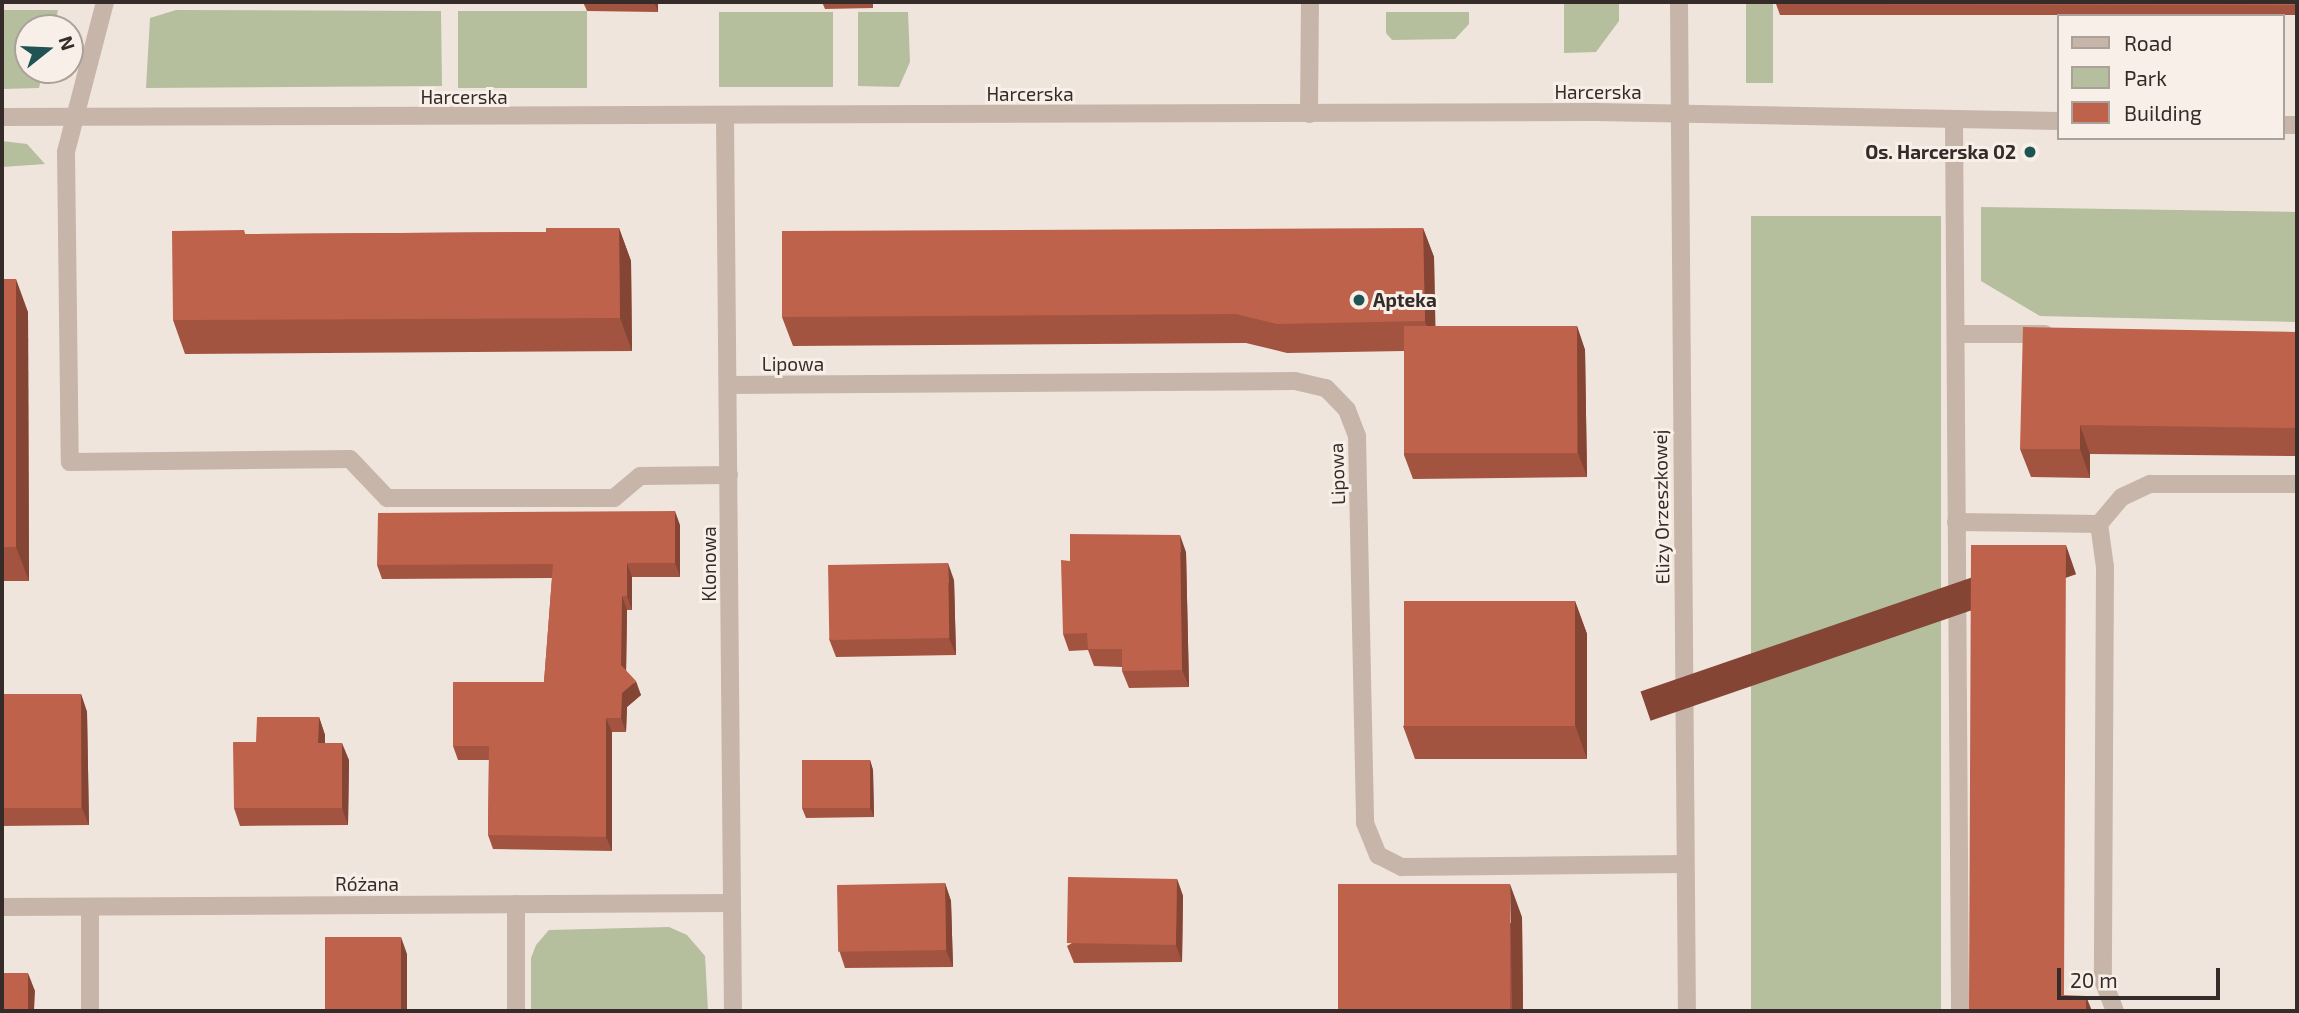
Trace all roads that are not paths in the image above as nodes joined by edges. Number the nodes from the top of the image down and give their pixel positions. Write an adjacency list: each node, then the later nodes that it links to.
1 (105, 2): 7 (street)
2 (1310, 2): 4 (street)
3 (1679, 2): 5 (street, Elizy Orzeszkowej)
4 (1309, 114): 5 (street, Harcerska); 8 (street, Harcerska)
5 (1681, 114): 9 (street, Harcerska); 18 (street, Elizy Orzeszkowej)
6 (2, 117): 7 (street, Harcerska)
7 (74, 117): 8 (street, Harcerska); 14 (street)
8 (725, 117): 13 (street, Klonowa)
9 (1954, 120): 10 (street, Harcerska); 11 (street)
10 (2058, 121)
11 (1956, 334): 12 (street); 16 (street)
12 (2065, 335)
13 (728, 385): 14 (street, Klonowa); 18 (street, Lipowa)
14 (729, 475): 19 (street, Klonowa)
15 (2297, 485): 17 (street)
16 (1956, 522): 17 (street); 27 (street)
17 (2099, 524): 28 (street)
18 (1685, 864): 26 (street, Elizy Orzeszkowej)
19 (732, 903): 20 (street, Różana); 25 (street, Klonowa)
20 (516, 904): 22 (street, Różana); 24 (street)
21 (2, 907): 22 (street, Różana)
22 (90, 907): 23 (street)
23 (90, 1011)
24 (516, 1011)
25 (733, 1011)
26 (1687, 1011)
27 (1960, 1011)
28 (2115, 1011)

